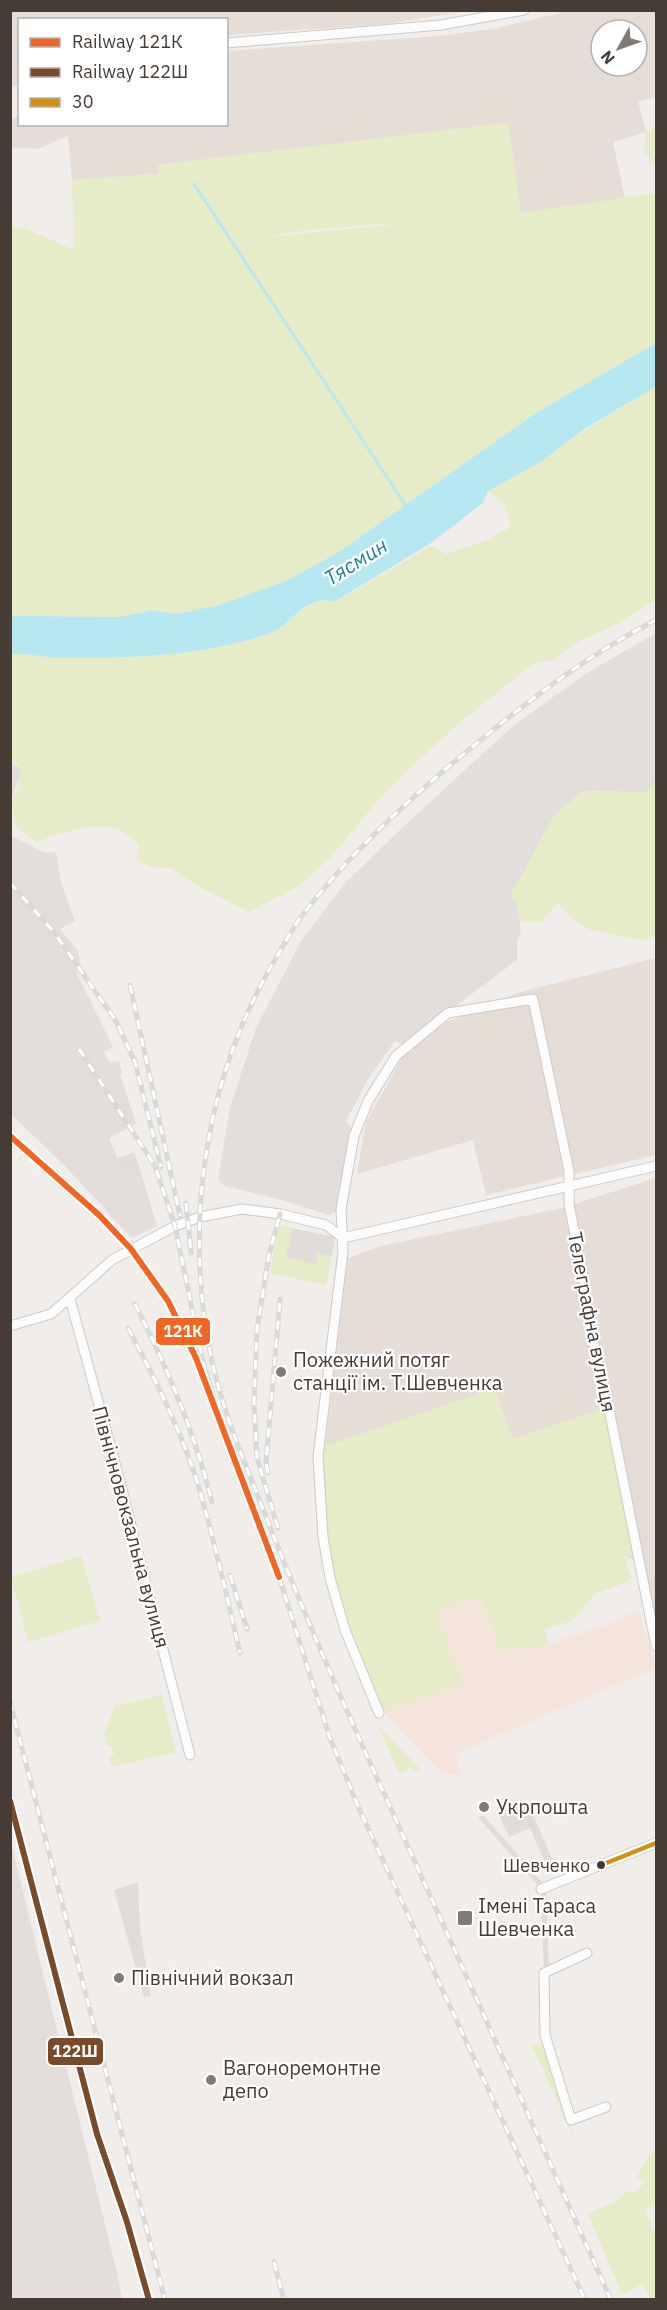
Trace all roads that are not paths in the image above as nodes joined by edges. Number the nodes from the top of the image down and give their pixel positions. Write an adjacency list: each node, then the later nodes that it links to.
1 (524, 10): 2 (street)
2 (228, 43)
3 (657, 1166): 4 (street)
4 (569, 1187): 5 (street); 5 (street, Телеграфна вулиця); 8 (street, Телеграфна вулиця)
5 (343, 1238): 6 (street); 9 (street)
6 (70, 1299): 7 (street); 10 (street, Північновокзальна вулиця)
7 (10, 1326)
8 (657, 1646)
9 (379, 1713)
10 (189, 1755)
11 (657, 1843): 12 (street)
12 (541, 1889)
13 (586, 1953): 14 (street)
14 (606, 2107)

